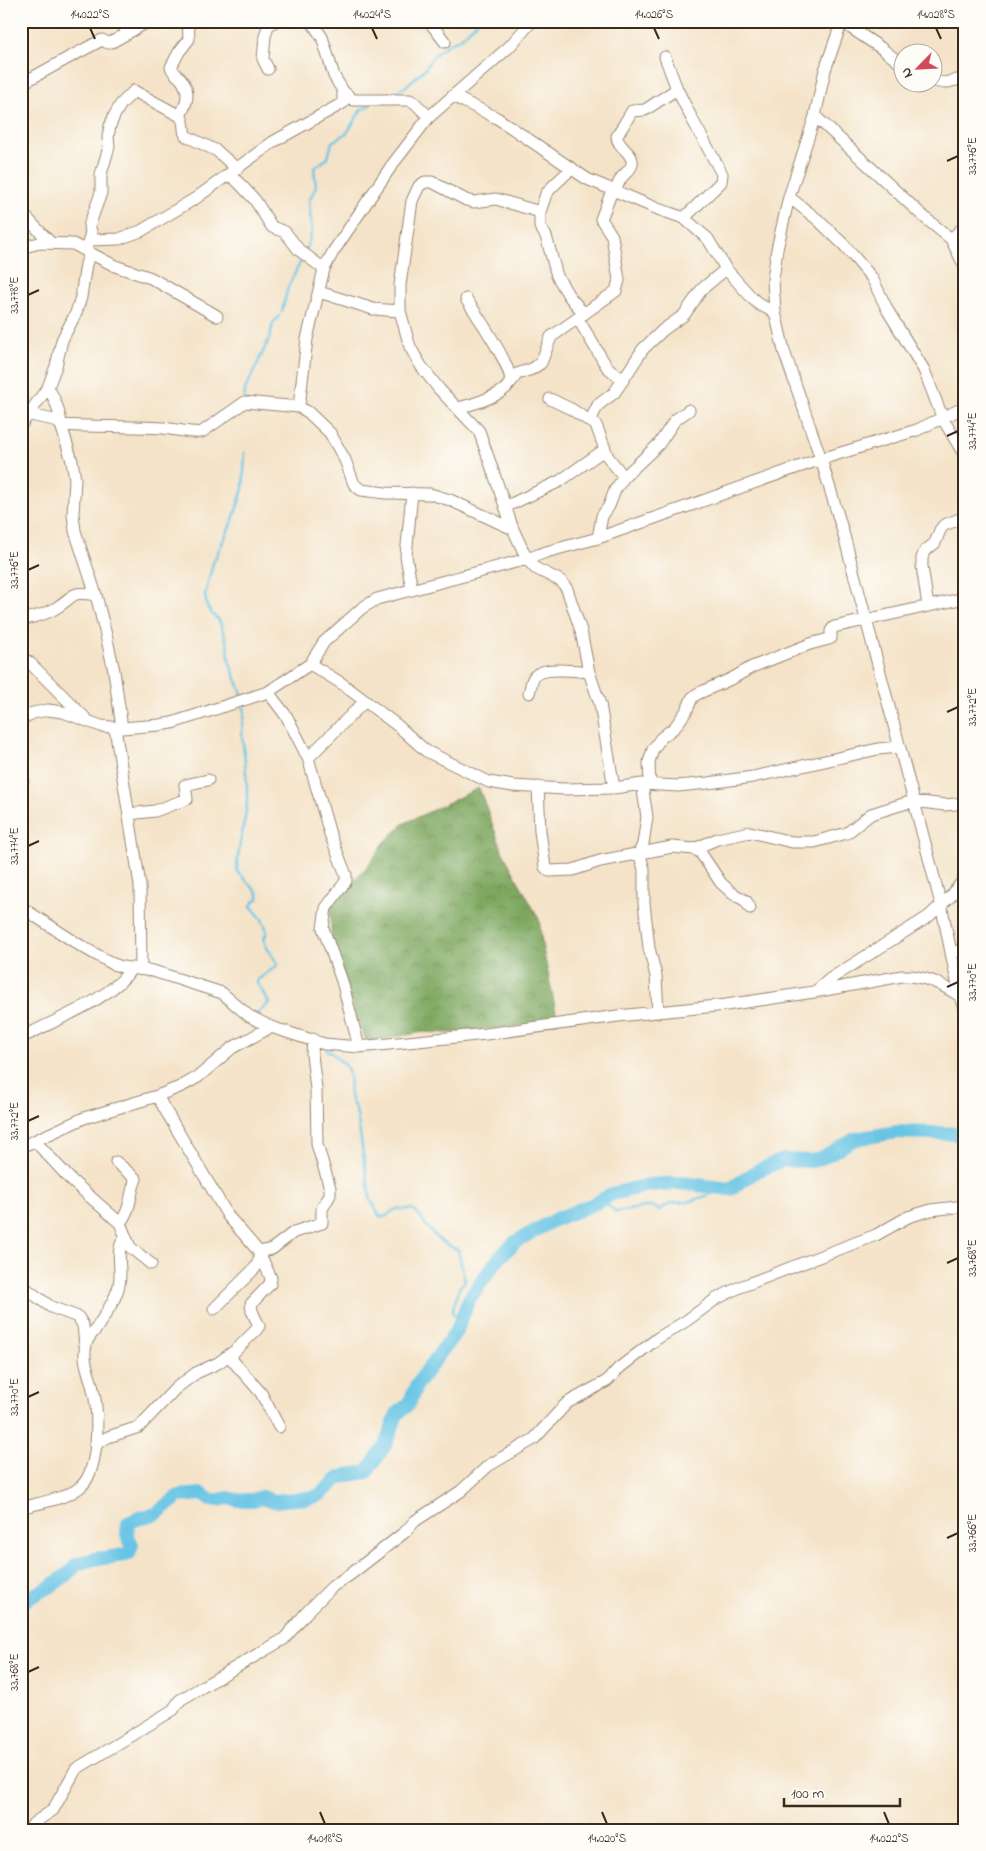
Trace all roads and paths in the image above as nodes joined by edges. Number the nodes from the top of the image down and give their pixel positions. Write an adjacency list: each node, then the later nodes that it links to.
1 (122, 21): 9 (street)
2 (149, 21): 9 (street)
3 (188, 21): 20 (street)
4 (275, 21): 13 (street)
5 (311, 21): 18 (street)
6 (429, 21): 10 (street)
7 (532, 21): 19 (street)
8 (842, 22): 12 (street); 21 (street)
9 (127, 34): 15 (street)
10 (445, 42)
11 (665, 57): 17 (street)
12 (894, 58)
13 (268, 69)
14 (965, 78): 16 (street)
15 (21, 84)
16 (944, 84)
17 (677, 89): 25 (street); 29 (street)
18 (343, 91): 22 (street); 24 (street)
19 (453, 96): 22 (street); 23 (street)
20 (180, 116): 24 (street); 34 (street)
21 (815, 116): 26 (street); 31 (street)
22 (429, 117): 36 (street)
23 (572, 168): 25 (street); 28 (street)
24 (233, 172): 34 (street); 36 (street)
25 (614, 191): 29 (street); 43 (street)
26 (790, 197): 41 (street); 53 (street)
27 (21, 212): 32 (street)
28 (540, 212): 40 (street); 43 (street)
29 (684, 218): 37 (street)
30 (965, 226): 31 (street)
31 (951, 239): 35 (street)
32 (50, 242): 33 (street); 34 (street)
33 (21, 248)
34 (88, 248): 42 (street); 46 (street)
35 (965, 267)
36 (324, 269): 38 (street)
37 (726, 269): 41 (street); 44 (street)
38 (319, 292): 40 (street); 48 (street)
39 (466, 299): 45 (street)
40 (400, 311): 50 (street)
41 (775, 312): 58 (street)
42 (217, 316)
43 (581, 316): 44 (street); 45 (street)
44 (623, 380): 54 (street)
45 (510, 383): 50 (street)
46 (48, 387): 52 (street); 55 (street)
47 (550, 399): 54 (street)
48 (299, 407): 55 (street); 60 (street)
49 (965, 407): 53 (street)
50 (458, 408): 61 (street)
51 (689, 410): 59 (street)
52 (23, 418): 55 (street)
53 (943, 418): 57 (street); 58 (street)
54 (590, 421): 56 (street)
55 (61, 425): 67 (street)
56 (604, 450): 59 (street); 61 (street)
57 (965, 456)
58 (821, 459): 64 (street); 70 (street)
59 (624, 477): 64 (street)
60 (412, 493): 63 (street); 66 (street)
61 (505, 507): 63 (street)
62 (965, 517): 69 (street)
63 (513, 529): 65 (street)
64 (598, 538): 65 (street)
65 (527, 559): 66 (street); 74 (street)
66 (412, 590): 73 (street)
67 (96, 595): 71 (street); 80 (street)
68 (965, 598): 69 (street)
69 (928, 606): 70 (street)
70 (866, 619): 81 (street); 86 (street)
71 (21, 620)
72 (21, 657): 79 (street)
73 (310, 664): 75 (street); 77 (street)
74 (589, 672): 76 (street); 88 (street)
75 (268, 692): 80 (street); 82 (street)
76 (530, 693)
77 (364, 701): 82 (street); 87 (street)
78 (23, 715): 79 (street)
79 (90, 723): 80 (street)
80 (119, 728): 91 (street)
81 (899, 746): 86 (street); 89 (street)
82 (308, 758): 108 (street)
83 (21, 769): 85 (street)
84 (208, 780): 91 (street)
85 (21, 784)
86 (646, 784): 88 (street); 93 (street)
87 (538, 787): 88 (street); 93 (street)
88 (614, 788)
89 (913, 801): 90 (street); 92 (street); 95 (street)
90 (965, 803)
91 (129, 814): 100 (street)
92 (694, 848): 93 (street); 97 (street)
93 (639, 853): 104 (street)
94 (965, 878): 95 (street)
95 (941, 904): 99 (street); 101 (street)
96 (21, 907): 100 (street)
97 (750, 908)
98 (965, 949): 99 (street)
99 (951, 953): 102 (street)
100 (136, 969): 105 (street); 106 (street)
101 (814, 992): 102 (street); 104 (street)
102 (960, 996): 103 (street)
103 (965, 1012)
104 (658, 1013): 108 (street)
105 (271, 1027): 107 (street); 109 (street)
106 (21, 1038)
107 (313, 1039): 108 (street); 116 (street)
108 (360, 1047)
109 (157, 1096): 110 (street); 116 (street)
110 (35, 1141): 111 (street); 114 (street)
111 (21, 1147)
112 (116, 1162): 114 (street)
113 (965, 1206): 125 (street)
114 (120, 1223): 115 (street)
115 (125, 1237): 117 (street); 120 (street)
116 (259, 1252): 119 (street); 121 (street)
117 (151, 1264)
118 (21, 1285): 120 (street)
119 (214, 1309)
120 (85, 1346): 123 (street)
121 (233, 1352): 122 (street); 123 (street)
122 (279, 1427)
123 (95, 1445): 124 (street)
124 (21, 1508)
125 (28, 1830)

